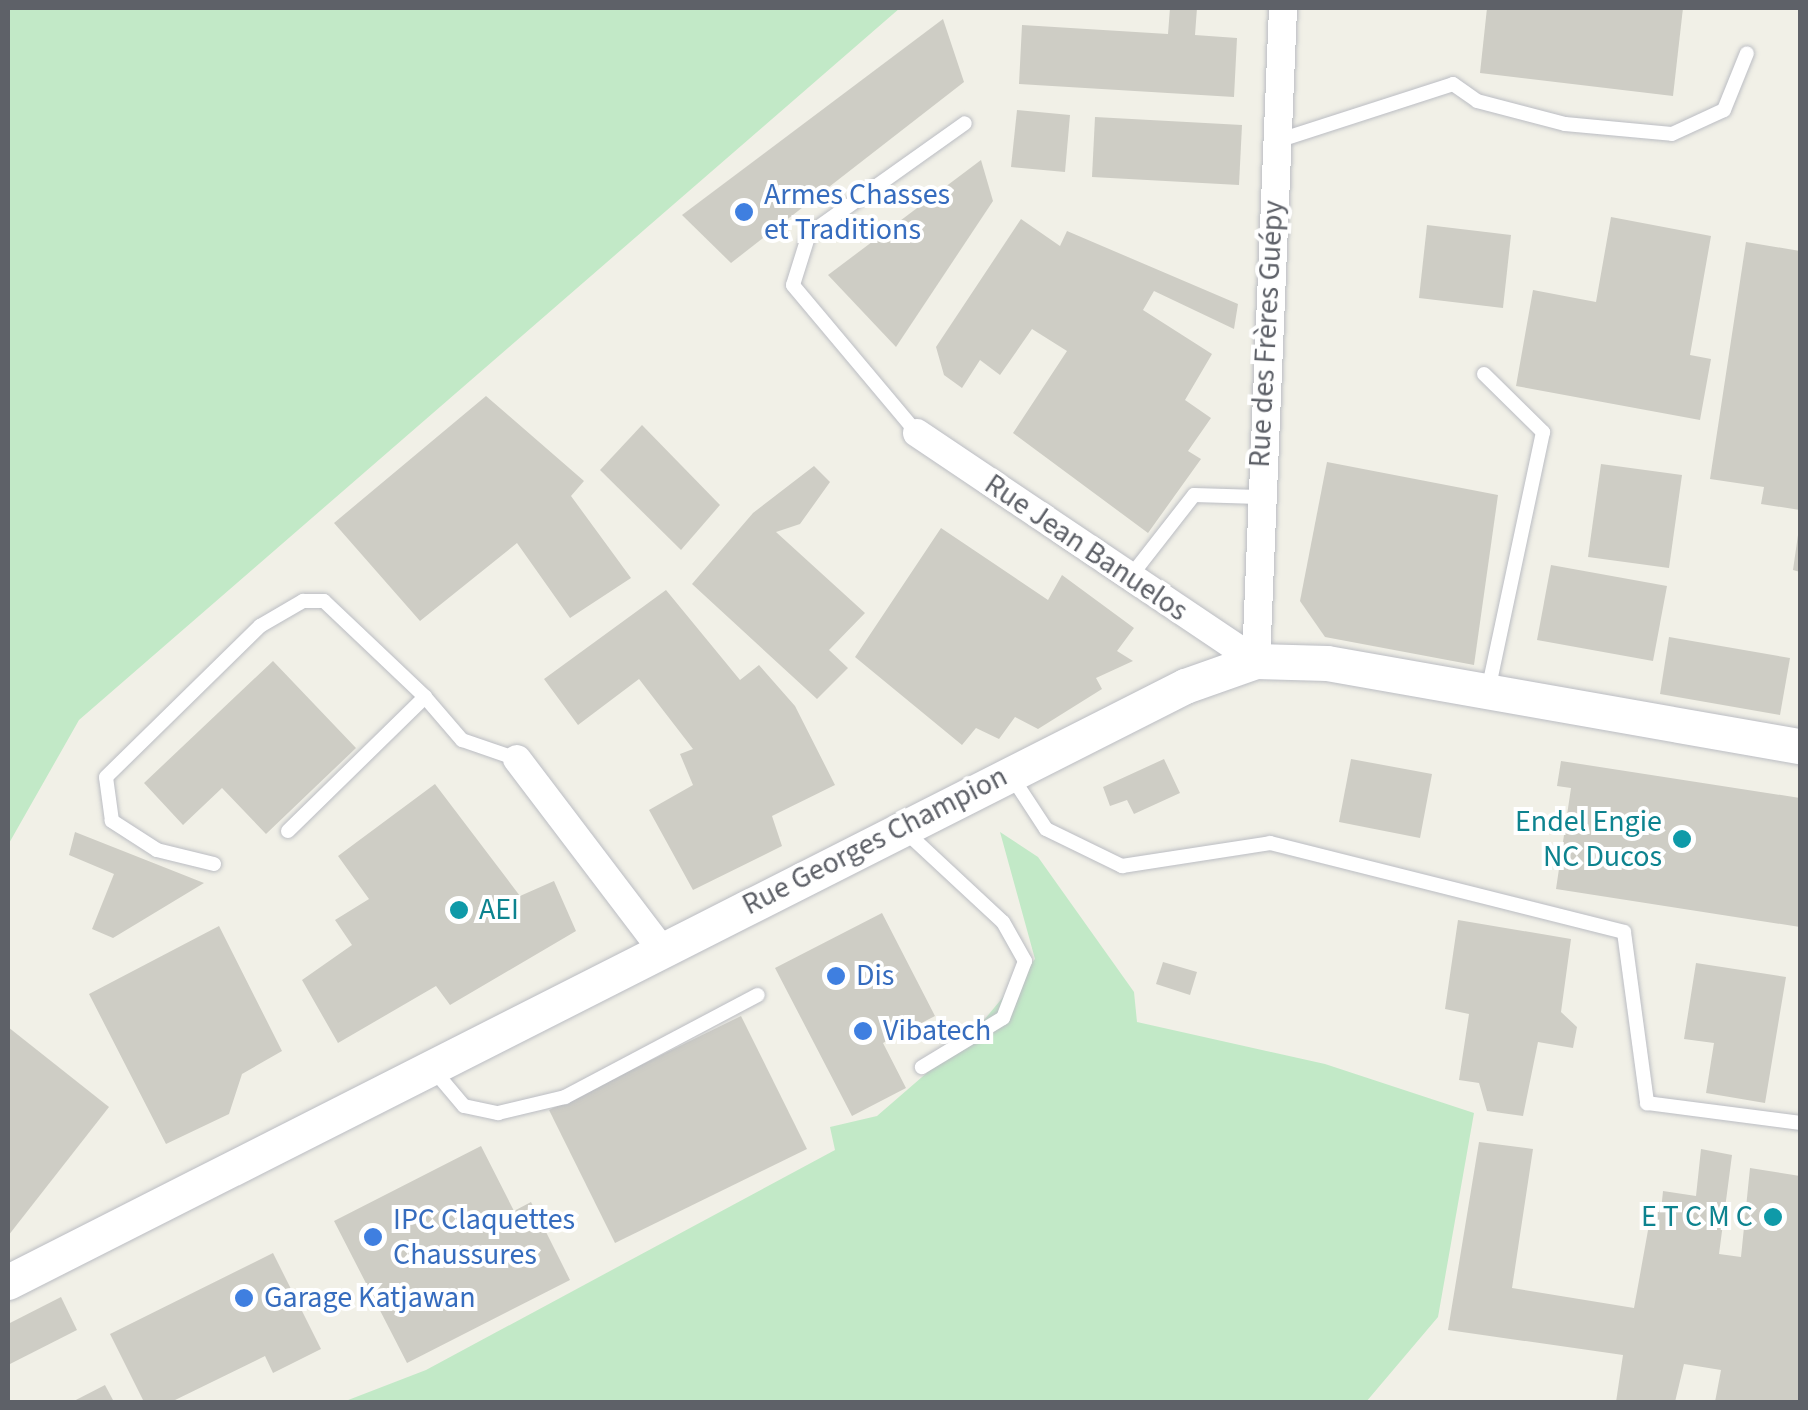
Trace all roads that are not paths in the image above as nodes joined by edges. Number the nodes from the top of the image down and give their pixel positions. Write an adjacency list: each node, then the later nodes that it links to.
1 (1283, 8): 4 (street, Rue des Frères Guépy)
2 (1747, 52): 4 (lane)
3 (964, 123): 6 (lane)
4 (1277, 141): 7 (street, Rue des Frères Guépy)
5 (1484, 374): 10 (lane)
6 (917, 433): 8 (street, Rue Jean Banuelos)
7 (1260, 497): 8 (lane); 9 (street, Rue des Frères Guépy)
8 (1129, 578): 9 (street, Rue Jean Banuelos)
9 (1256, 662): 10 (street, Rue Georges Champion); 14 (street, Rue Georges Champion)
10 (1487, 691): 12 (street, Rue Georges Champion)
11 (425, 698): 13 (lane); 16 (lane); 17 (lane)
12 (1800, 746)
13 (517, 759): 18 (street)
14 (1010, 774): 15 (street, Rue Georges Champion); 22 (lane)
15 (902, 828): 18 (street, Rue Georges Champion); 21 (lane)
16 (288, 832)
17 (214, 864)
18 (661, 949): 20 (street, Rue Georges Champion)
19 (758, 995): 20 (lane)
20 (430, 1067): 23 (street, Rue Georges Champion)
21 (922, 1067)
22 (1800, 1124)
23 (8, 1282)

